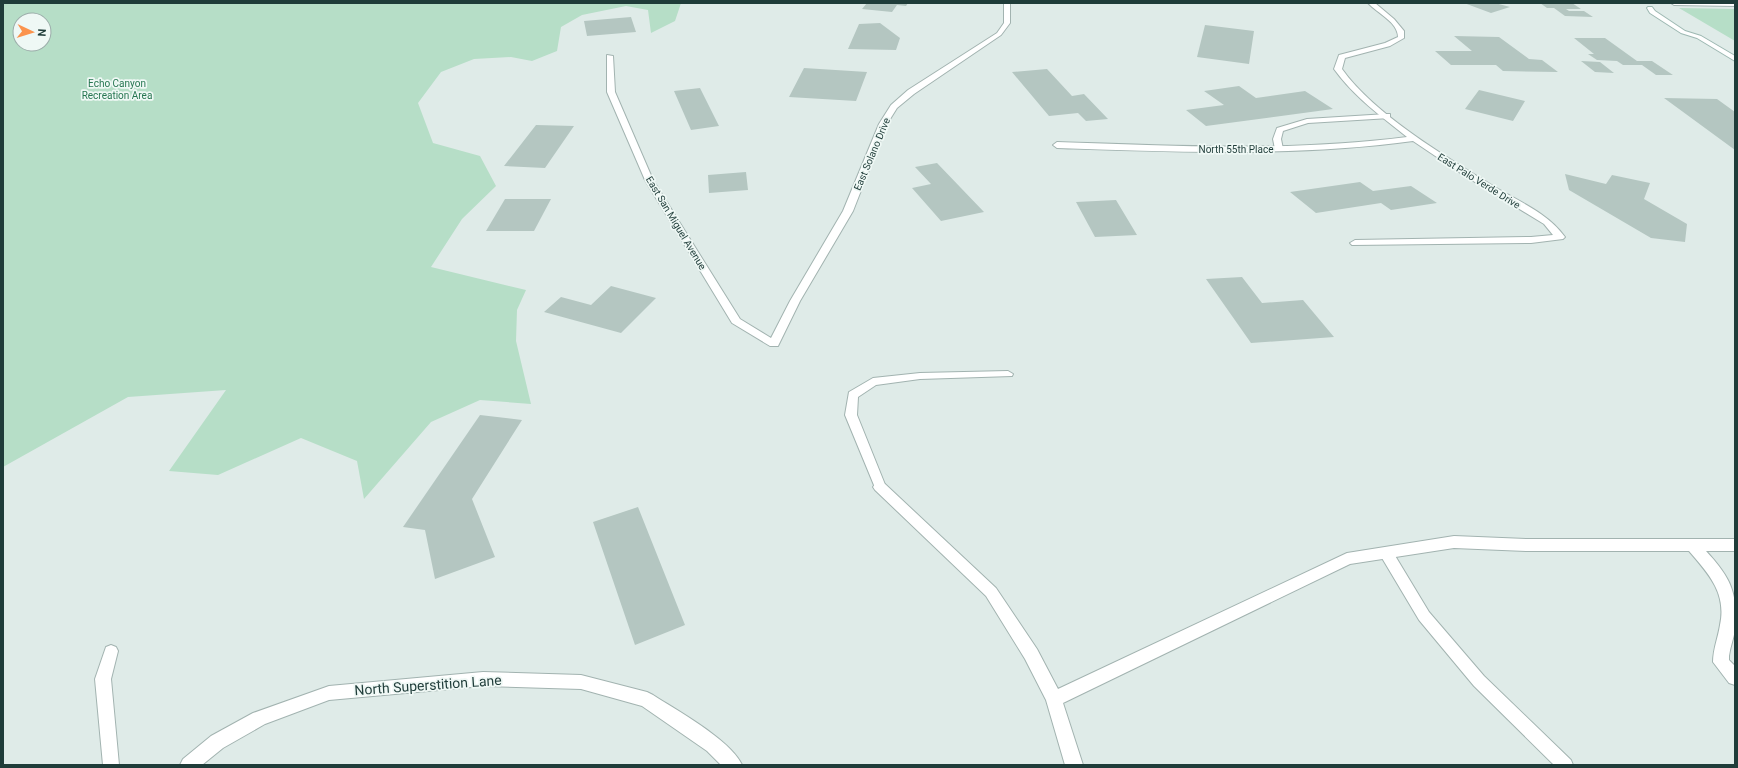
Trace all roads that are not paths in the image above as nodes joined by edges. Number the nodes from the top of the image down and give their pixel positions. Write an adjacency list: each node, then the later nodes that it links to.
1 (1007, 3): 13 (street, East Solano Drive)
2 (1372, 3): 8 (street, East Palo Verde Drive)
3 (1674, 3): 4 (street)
4 (1735, 4)
5 (1699, 37): 5 (street); 7 (street)
6 (609, 56): 13 (street, East San Miguel Avenue)
7 (1735, 59)
8 (1387, 116): 9 (street, East Palo Verde Drive); 11 (lane)
9 (1415, 138): 11 (street, North 55th Place); 12 (street, East Palo Verde Drive)
10 (1057, 145): 11 (street, North 55th Place)
11 (1279, 149)
12 (1354, 243)
13 (774, 344)
14 (1008, 374): 15 (lane)
15 (880, 487): 21 (street)
16 (1693, 545): 17 (street); 18 (street); 20 (street)
17 (1735, 545)
18 (1386, 553): 21 (street); 26 (lane)
19 (110, 652): 22 (lane)
20 (1735, 678)
21 (1054, 699): 25 (street)
22 (111, 765)
23 (189, 765): 24 (street, North Superstition Lane)
24 (733, 765)
25 (1074, 765)
26 (1566, 765)

